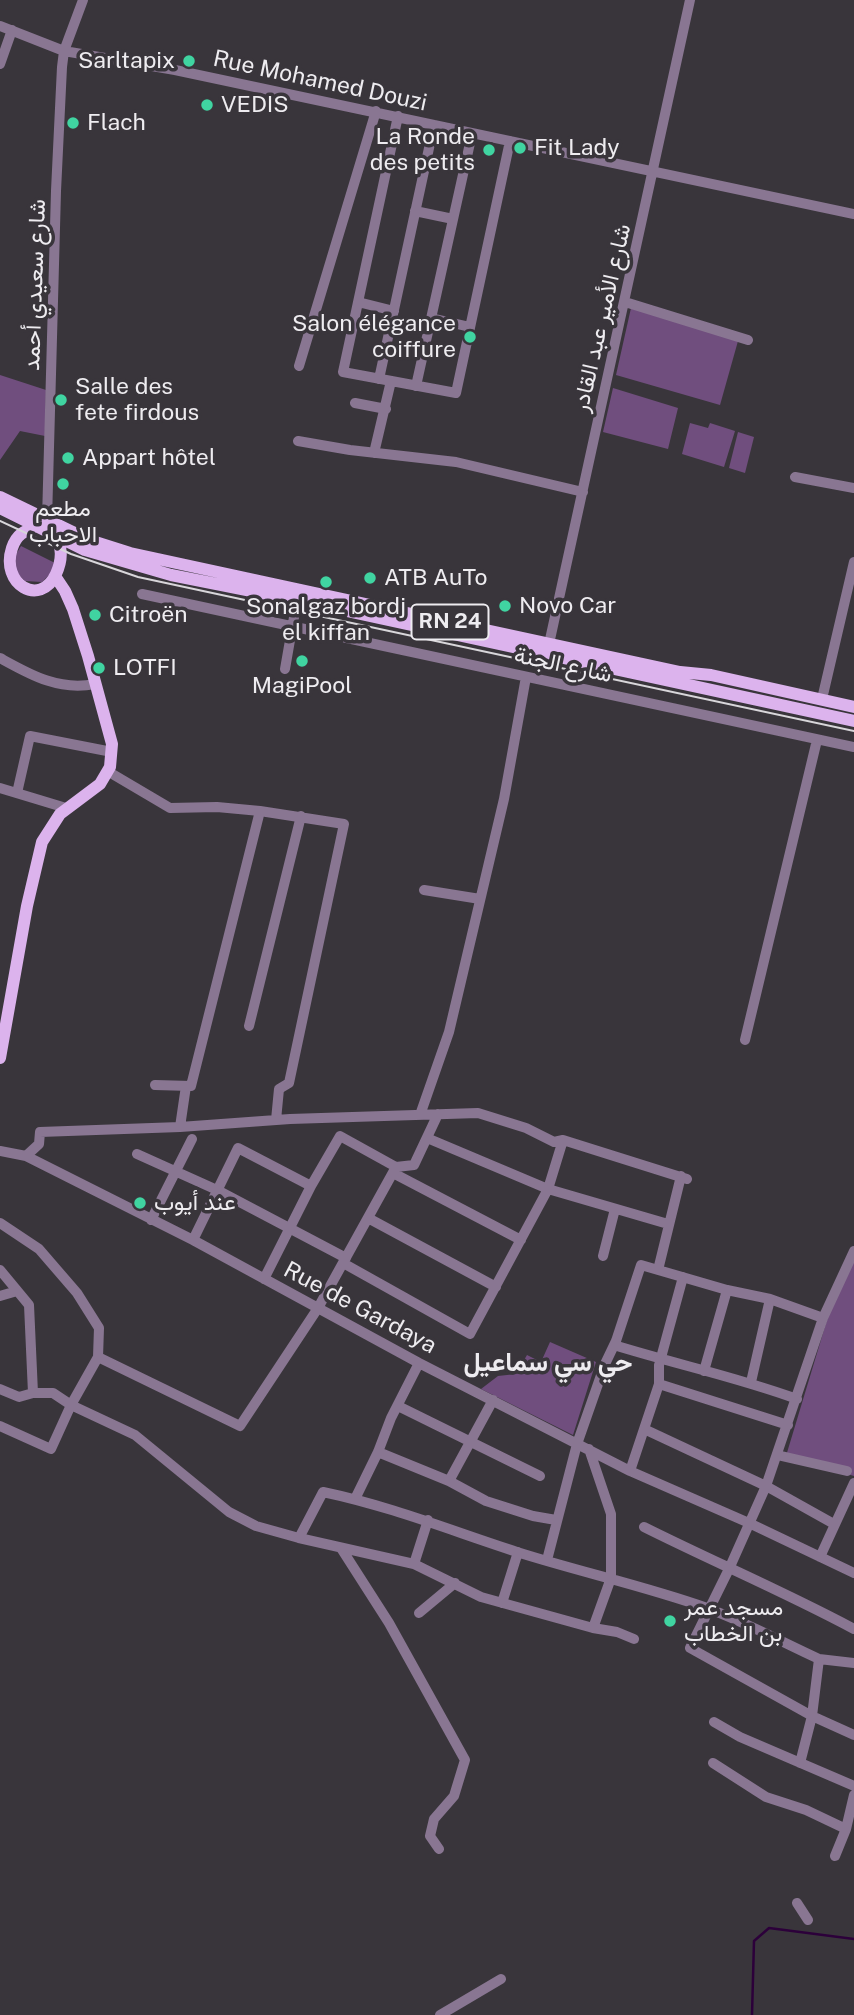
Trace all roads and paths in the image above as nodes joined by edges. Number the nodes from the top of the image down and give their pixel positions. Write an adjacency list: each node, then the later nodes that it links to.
1 (83, 0): 5 (street, شارع سعيدي أحمد)
2 (690, 0): 12 (street, شارع الأمير عبد القادر)
3 (0, 26): 4 (street, Rue Mohamed Douzi)
4 (12, 30): 5 (street, Rue Mohamed Douzi); 6 (street)
5 (64, 51): 7 (street, Rue Mohamed Douzi); 35 (street, شارع سعيدي أحمد)
6 (0, 64)
7 (376, 111): 8 (street, Rue Mohamed Douzi); 22 (street)
8 (398, 116): 9 (street, Rue Mohamed Douzi); 16 (street)
9 (434, 125): 10 (street, Rue Mohamed Douzi); 13 (street)
10 (472, 134): 11 (street, Rue Mohamed Douzi); 15 (street)
11 (510, 141): 12 (street, Rue Mohamed Douzi); 20 (street)
12 (654, 170): 14 (street, Rue Mohamed Douzi); 17 (street, شارع الأمير عبد القادر)
13 (415, 211): 15 (street); 18 (street)
14 (854, 214)
15 (453, 219): 19 (street)
16 (358, 302): 18 (street); 23 (street)
17 (625, 302): 21 (street); 32 (street, شارع الأمير عبد القادر)
18 (394, 311): 23 (street)
19 (431, 318): 20 (street); 25 (street)
20 (470, 327): 25 (street)
21 (748, 340)
22 (299, 366)
23 (379, 379): 24 (street)
24 (391, 381): 25 (street); 27 (street)
25 (416, 386)
26 (355, 403): 27 (street)
27 (386, 410): 29 (street)
28 (298, 441): 29 (street)
29 (374, 453): 32 (street)
30 (795, 477): 31 (street)
31 (854, 488)
32 (583, 492): 47 (street, شارع الأمير عبد القادر)
33 (0, 497): 35 (main road, RN 24)
34 (6, 511): 35 (main road, RN 24); 37 (main road)
35 (45, 522): 36 (main road); 37 (main road); 47 (main road, RN 24)
36 (57, 536): 38 (main road, RN 24); 39 (main road)
37 (15, 540): 42 (main road)
38 (85, 550): 39 (main road); 44 (main road, RN 24)
39 (61, 562): 41 (main road)
40 (854, 562): 52 (street)
41 (55, 576): 42 (main road); 45 (main road)
42 (44, 588): 45 (main road)
43 (142, 594): 46 (street, شارع الجنة)
44 (298, 600): 46 (street); 54 (main road, RN 24)
45 (71, 603): 51 (main road)
46 (293, 626): 49 (street); 50 (street, شارع الجنة)
47 (549, 643): 52 (main road, RN 24)
48 (0, 658): 51 (street)
49 (285, 669)
50 (527, 677): 55 (street, شارع الجنة); 65 (street)
51 (95, 684): 57 (main road)
52 (822, 699): 53 (main road, RN 24)
53 (854, 707)
54 (854, 721)
55 (817, 740): 56 (street, شارع الجنة); 68 (street)
56 (854, 747)
57 (112, 752): 58 (main road); 60 (street)
58 (109, 772): 61 (main road); 62 (street)
59 (0, 788): 60 (street)
60 (17, 793): 61 (street)
61 (66, 808): 66 (main road)
62 (260, 811): 63 (street); 71 (street)
63 (301, 816): 67 (street); 74 (street)
64 (424, 890): 65 (street)
65 (480, 899): 73 (street)
66 (4, 1019): 69 (main road)
67 (249, 1026)
68 (745, 1040)
69 (0, 1058)
70 (155, 1086): 71 (street)
71 (186, 1086): 75 (street)
72 (438, 1114): 73 (street); 76 (street); 78 (street)
73 (420, 1115): 74 (street)
74 (276, 1120): 75 (street)
75 (180, 1127): 81 (street)
76 (427, 1138): 83 (street); 85 (street)
77 (192, 1139): 82 (street)
78 (563, 1140): 85 (street); 91 (street)
79 (0, 1151): 81 (street, Rue de Gardaya)
80 (137, 1154): 82 (street)
81 (26, 1156): 89 (street, Rue de Gardaya)
82 (176, 1170): 86 (street); 89 (street)
83 (395, 1170): 84 (street); 88 (street); 94 (street)
84 (311, 1186): 86 (street); 92 (street)
85 (548, 1189): 87 (street); 94 (street)
86 (217, 1190): 92 (street); 93 (street)
87 (615, 1209): 91 (street); 96 (street)
88 (368, 1218): 97 (street); 102 (street)
89 (151, 1220): 93 (street, Rue de Gardaya)
90 (0, 1223): 110 (street)
91 (668, 1224): 99 (street)
92 (290, 1228): 97 (street); 101 (street)
93 (193, 1240): 101 (street, Rue de Gardaya)
94 (521, 1240): 102 (street)
95 (854, 1251): 108 (street)
96 (603, 1256)
97 (344, 1261): 102 (street); 107 (street)
98 (0, 1270): 104 (street)
99 (658, 1270): 100 (street); 109 (street)
100 (683, 1277): 103 (street); 111 (street)
101 (264, 1279): 107 (street, Rue de Gardaya)
102 (496, 1287)
103 (727, 1290): 106 (street); 113 (street)
104 (17, 1291): 105 (street); 117 (street)
105 (0, 1296)
106 (771, 1299): 108 (street); 114 (street)
107 (318, 1308): 110 (street); 112 (street, Rue de Gardaya)
108 (823, 1318): 118 (street)
109 (614, 1345): 111 (street); 126 (street)
110 (99, 1357): 120 (street)
111 (660, 1360): 113 (street); 115 (street)
112 (419, 1363): 119 (street, Rue de Gardaya); 121 (street)
113 (704, 1371): 114 (street)
114 (751, 1382): 118 (street)
115 (659, 1384): 122 (street); 124 (street)
116 (0, 1389): 117 (street)
117 (33, 1393): 120 (street)
118 (797, 1399): 122 (street)
119 (493, 1400): 125 (street); 126 (street, Rue de Gardaya)
120 (71, 1405): 123 (street); 142 (street)
121 (398, 1406): 125 (street); 128 (street)
122 (788, 1425): 129 (street)
123 (0, 1426)
124 (644, 1429): 130 (street); 135 (street)
125 (472, 1441): 132 (street); 133 (street)
126 (578, 1444): 127 (street, Rue de Gardaya); 138 (street)
127 (589, 1449): 130 (street, Rue de Gardaya); 150 (street)
128 (378, 1452): 133 (street); 136 (street)
129 (777, 1455): 131 (street); 135 (street)
130 (630, 1471): 139 (street, Rue de Gardaya)
131 (847, 1471)
132 (540, 1476)
133 (449, 1481): 138 (street)
134 (854, 1483): 140 (street)
135 (766, 1486): 139 (street); 140 (street)
136 (355, 1499): 137 (street); 142 (street)
137 (428, 1520): 144 (street); 147 (street)
138 (556, 1520): 146 (street)
139 (749, 1523): 145 (street, Rue de Gardaya); 148 (street)
140 (834, 1524): 145 (street)
141 (644, 1527): 148 (street)
142 (299, 1538): 143 (street)
143 (341, 1548): 147 (street); 168 (street)
144 (518, 1552): 146 (street); 152 (street)
145 (820, 1557): 149 (street, Rue de Gardaya)
146 (547, 1560): 150 (street)
147 (414, 1564): 151 (street)
148 (729, 1569): 153 (street); 156 (street)
149 (854, 1573)
150 (611, 1578): 153 (street); 155 (street)
151 (455, 1583): 152 (street); 154 (street)
152 (502, 1603): 155 (street)
153 (709, 1609): 158 (street); 160 (street)
154 (419, 1613)
155 (593, 1628): 157 (street)
156 (854, 1629)
157 (634, 1639)
158 (819, 1659): 159 (street); 160 (street)
159 (854, 1663)
160 (813, 1716): 162 (street); 164 (street)
161 (714, 1722): 164 (street)
162 (854, 1735)
163 (713, 1763): 167 (street)
164 (800, 1763): 165 (street)
165 (854, 1786)
166 (854, 1795): 167 (street)
167 (846, 1829): 169 (street)
168 (439, 1849)
169 (835, 1856)
170 (797, 1903): 171 (street)
171 (808, 1920)
172 (501, 1979): 173 (street)
173 (440, 2015)

